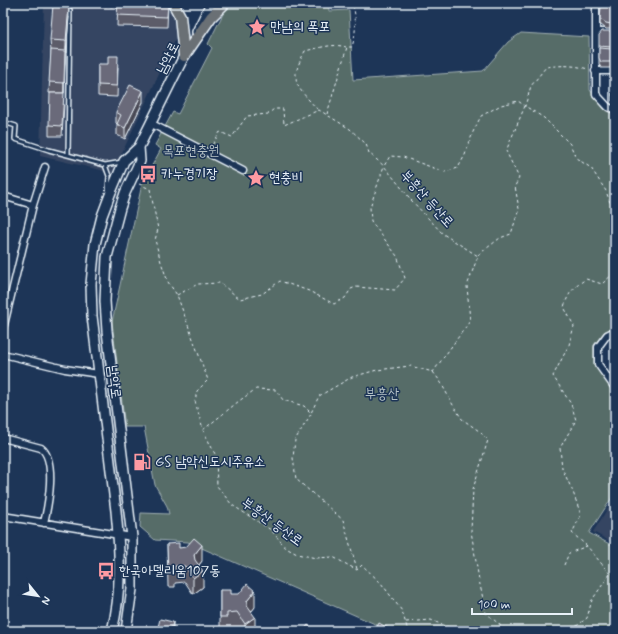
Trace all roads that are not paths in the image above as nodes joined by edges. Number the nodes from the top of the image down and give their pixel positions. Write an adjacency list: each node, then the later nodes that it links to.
1 (173, 3): 8 (main road)
2 (211, 3): 8 (street, 남악로)
3 (596, 3): 6 (street)
4 (228, 5): 8 (main road)
5 (70, 10): 15 (lane)
6 (596, 32): 7 (street); 9 (street)
7 (615, 32)
8 (184, 56): 13 (street, 남악로)
9 (595, 71): 10 (street); 11 (street)
10 (615, 71)
11 (615, 110)
12 (3, 122): 15 (lane)
13 (150, 123): 14 (street, 남악로); 19 (street)
14 (139, 147): 16 (street, 남악로); 33 (street, 남악로)
15 (68, 155): 17 (lane)
16 (124, 161): 17 (lane); 21 (street, 남악로)
17 (105, 165): 21 (lane)
18 (45, 168): 22 (street)
19 (243, 171)
20 (3, 196): 22 (street)
21 (108, 200): 27 (street, 남악로)
22 (34, 205): 23 (street)
23 (5, 305): 24 (street)
24 (3, 329)
25 (615, 331): 28 (street)
26 (3, 354): 27 (street)
27 (99, 374): 32 (street, 남악로)
28 (615, 388)
29 (3, 438): 31 (street)
30 (3, 516): 31 (street)
31 (44, 522): 32 (street)
32 (118, 534): 33 (street); 34 (street, 남악로)
33 (132, 537): 35 (street, 남악로)
34 (112, 631)
35 (126, 631)

